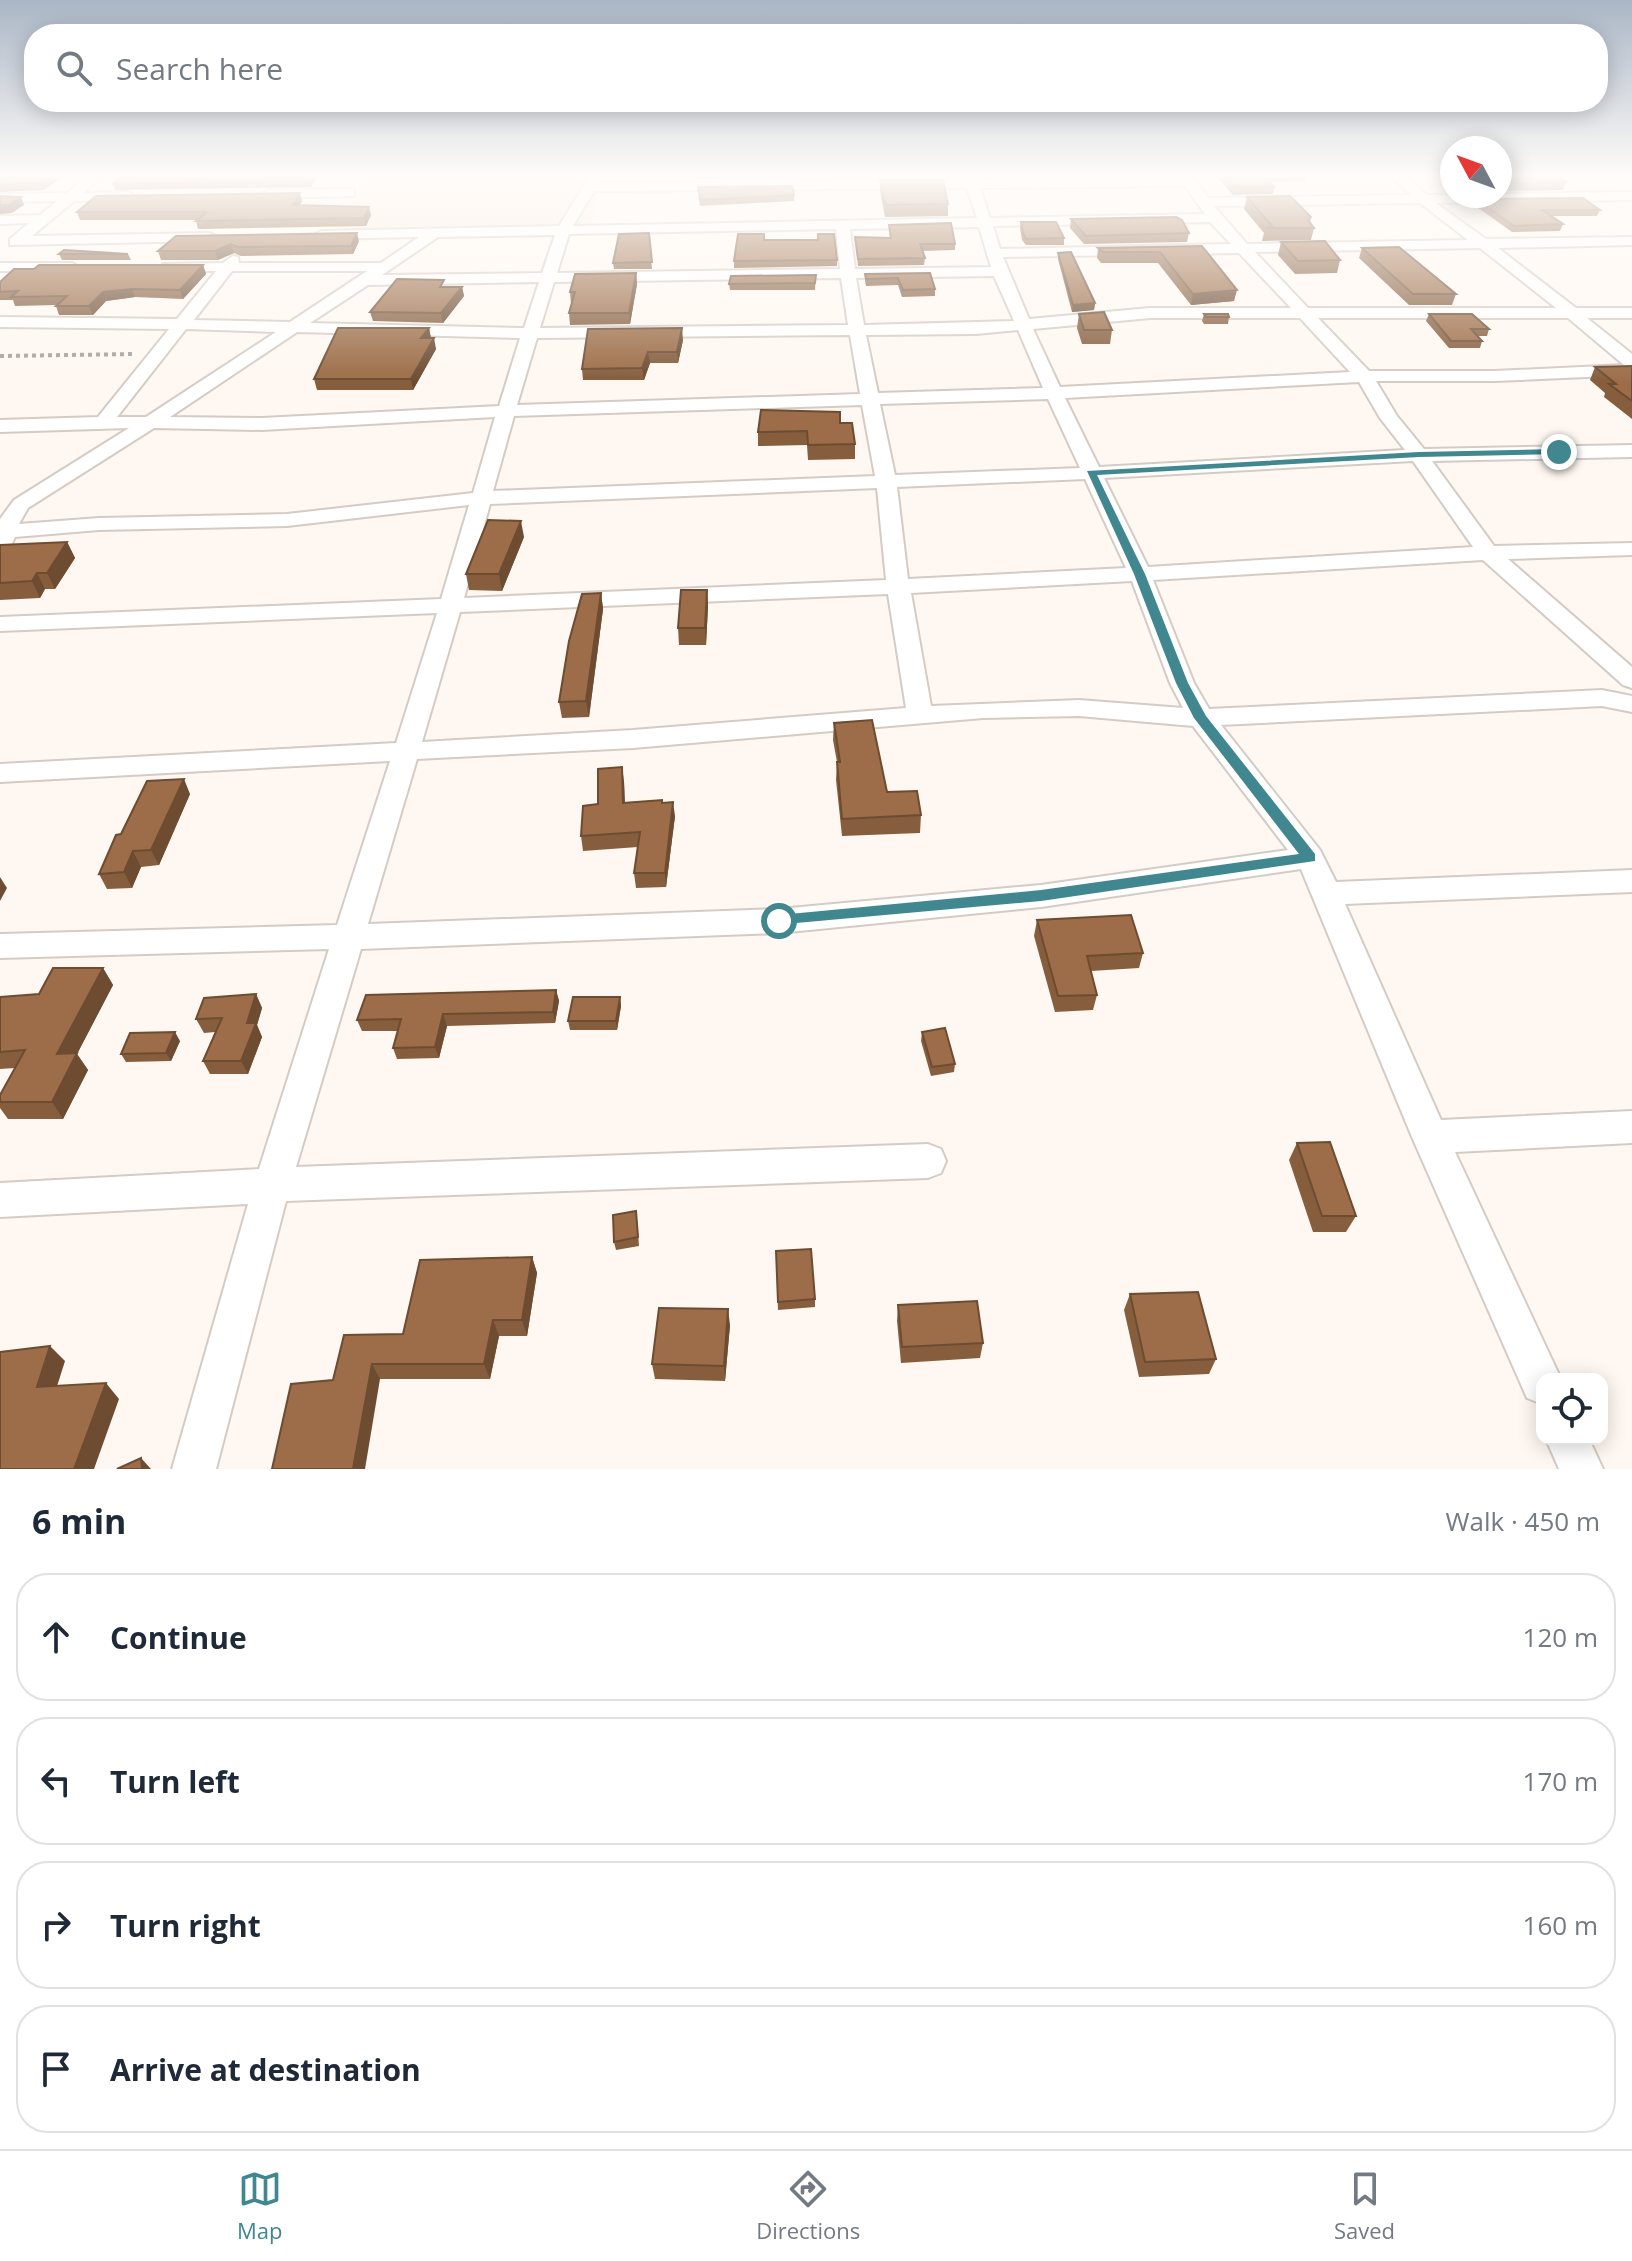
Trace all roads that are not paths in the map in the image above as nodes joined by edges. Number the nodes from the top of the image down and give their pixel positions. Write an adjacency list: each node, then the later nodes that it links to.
1 (418, 245): 15 (street)
2 (559, 245): 17 (street)
3 (845, 245): 16 (street)
4 (992, 245): 10 (street)
5 (1241, 245): 9 (street)
6 (1389, 245): 9 (street)
7 (1484, 245): 19 (street)
8 (244, 246): 14 (street)
9 (1243, 247): 10 (street); 21 (street)
10 (997, 262): 16 (street); 24 (street)
11 (0, 267): 12 (street)
12 (86, 267)
13 (148, 267): 14 (street)
14 (228, 267): 15 (street); 23 (street)
15 (385, 267): 18 (street)
16 (848, 273): 17 (street); 26 (street)
17 (549, 276): 18 (street); 27 (street)
18 (366, 280): 25 (street)
19 (1571, 313): 20 (street); 21 (street); 28 (street)
20 (1632, 313)
21 (1308, 314): 24 (street); 30 (street)
22 (0, 322): 23 (street)
23 (181, 324): 25 (street); 34 (street)
24 (1025, 325): 26 (street); 31 (street)
25 (295, 327): 27 (street); 35 (street)
26 (859, 329): 27 (street); 32 (street)
27 (531, 332): 33 (street)
28 (1632, 363)
29 (1632, 370): 30 (street)
30 (1364, 376): 31 (street); 38 (street)
31 (1055, 393): 32 (street); 39 (street)
32 (872, 400): 33 (street); 40 (street)
33 (507, 411): 35 (street); 41 (street)
34 (103, 422): 35 (street); 36 (street)
35 (148, 424): 42 (street)
36 (0, 426)
37 (1632, 451): 38 (street)
38 (1419, 455): 39 (street); 44 (street)
39 (1091, 473): 40 (street); 45 (street)
40 (886, 481): 41 (street); 46 (street)
41 (481, 498): 42 (street); 47 (street)
42 (2, 537)
43 (1632, 549): 44 (street)
44 (1488, 553): 45 (street); 49 (street)
45 (1140, 574): 46 (street); 52 (street)
46 (898, 585): 47 (street); 51 (street)
47 (450, 604): 48 (street); 53 (street)
48 (0, 624)
49 (1632, 680)
50 (1632, 704): 52 (street)
51 (920, 714): 52 (street); 53 (street)
52 (1201, 718): 55 (street)
53 (405, 750): 54 (street); 58 (street)
54 (0, 773)
55 (1310, 857): 57 (street); 58 (street)
56 (1632, 881): 57 (street)
57 (1327, 894): 61 (street)
58 (348, 937): 59 (street); 63 (street)
59 (0, 946)
60 (1632, 1127): 61 (street)
61 (1430, 1137): 65 (street)
62 (928, 1161): 63 (street)
63 (272, 1185): 64 (street); 67 (street)
64 (0, 1200)
65 (1537, 1373)
66 (1570, 1445): 68 (street)
67 (194, 1469)
68 (1581, 1469)

